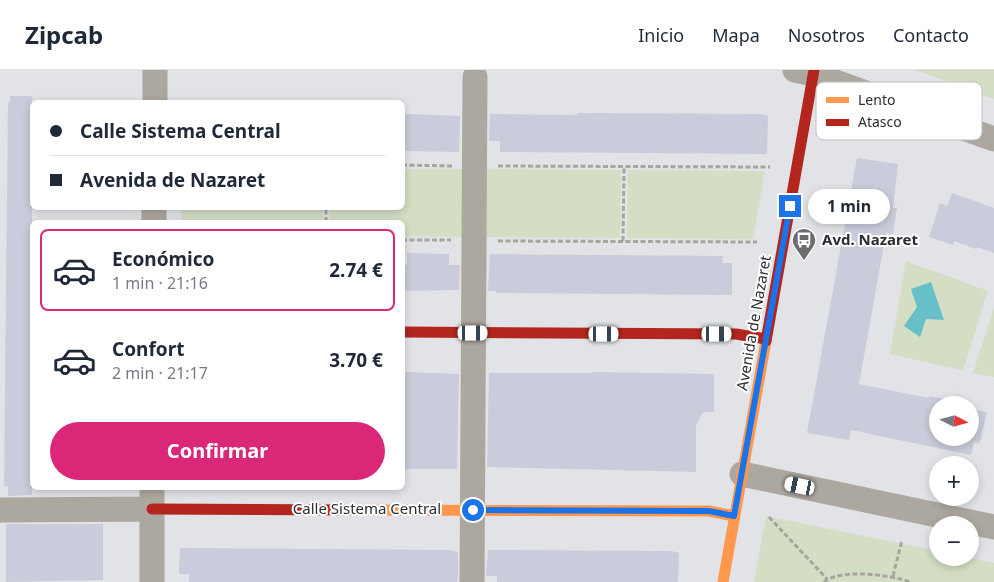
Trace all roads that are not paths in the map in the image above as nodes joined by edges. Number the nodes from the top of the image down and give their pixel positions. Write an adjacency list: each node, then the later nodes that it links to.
1 (155, 70): 5 (street)
2 (808, 71): 4 (street); 10 (street, Avenida de Nazaret)
3 (475, 77): 9 (street)
4 (838, 82)
5 (154, 100)
6 (982, 135): 7 (street)
7 (994, 139)
8 (405, 332): 9 (street)
9 (473, 333): 10 (street); 14 (street)
10 (766, 339): 11 (street, Avenida de Nazaret)
11 (742, 474): 15 (street, Avenida de Nazaret); 16 (street)
12 (152, 498): 13 (street, Calle Sistema Central); 14 (street, Calle Sistema Central); 17 (street)
13 (0, 510)
14 (473, 510): 15 (street, Calle Sistema Central); 18 (street)
15 (734, 516): 19 (street, Avenida de Nazaret)
16 (994, 527)
17 (152, 582)
18 (472, 582)
19 (723, 582)

